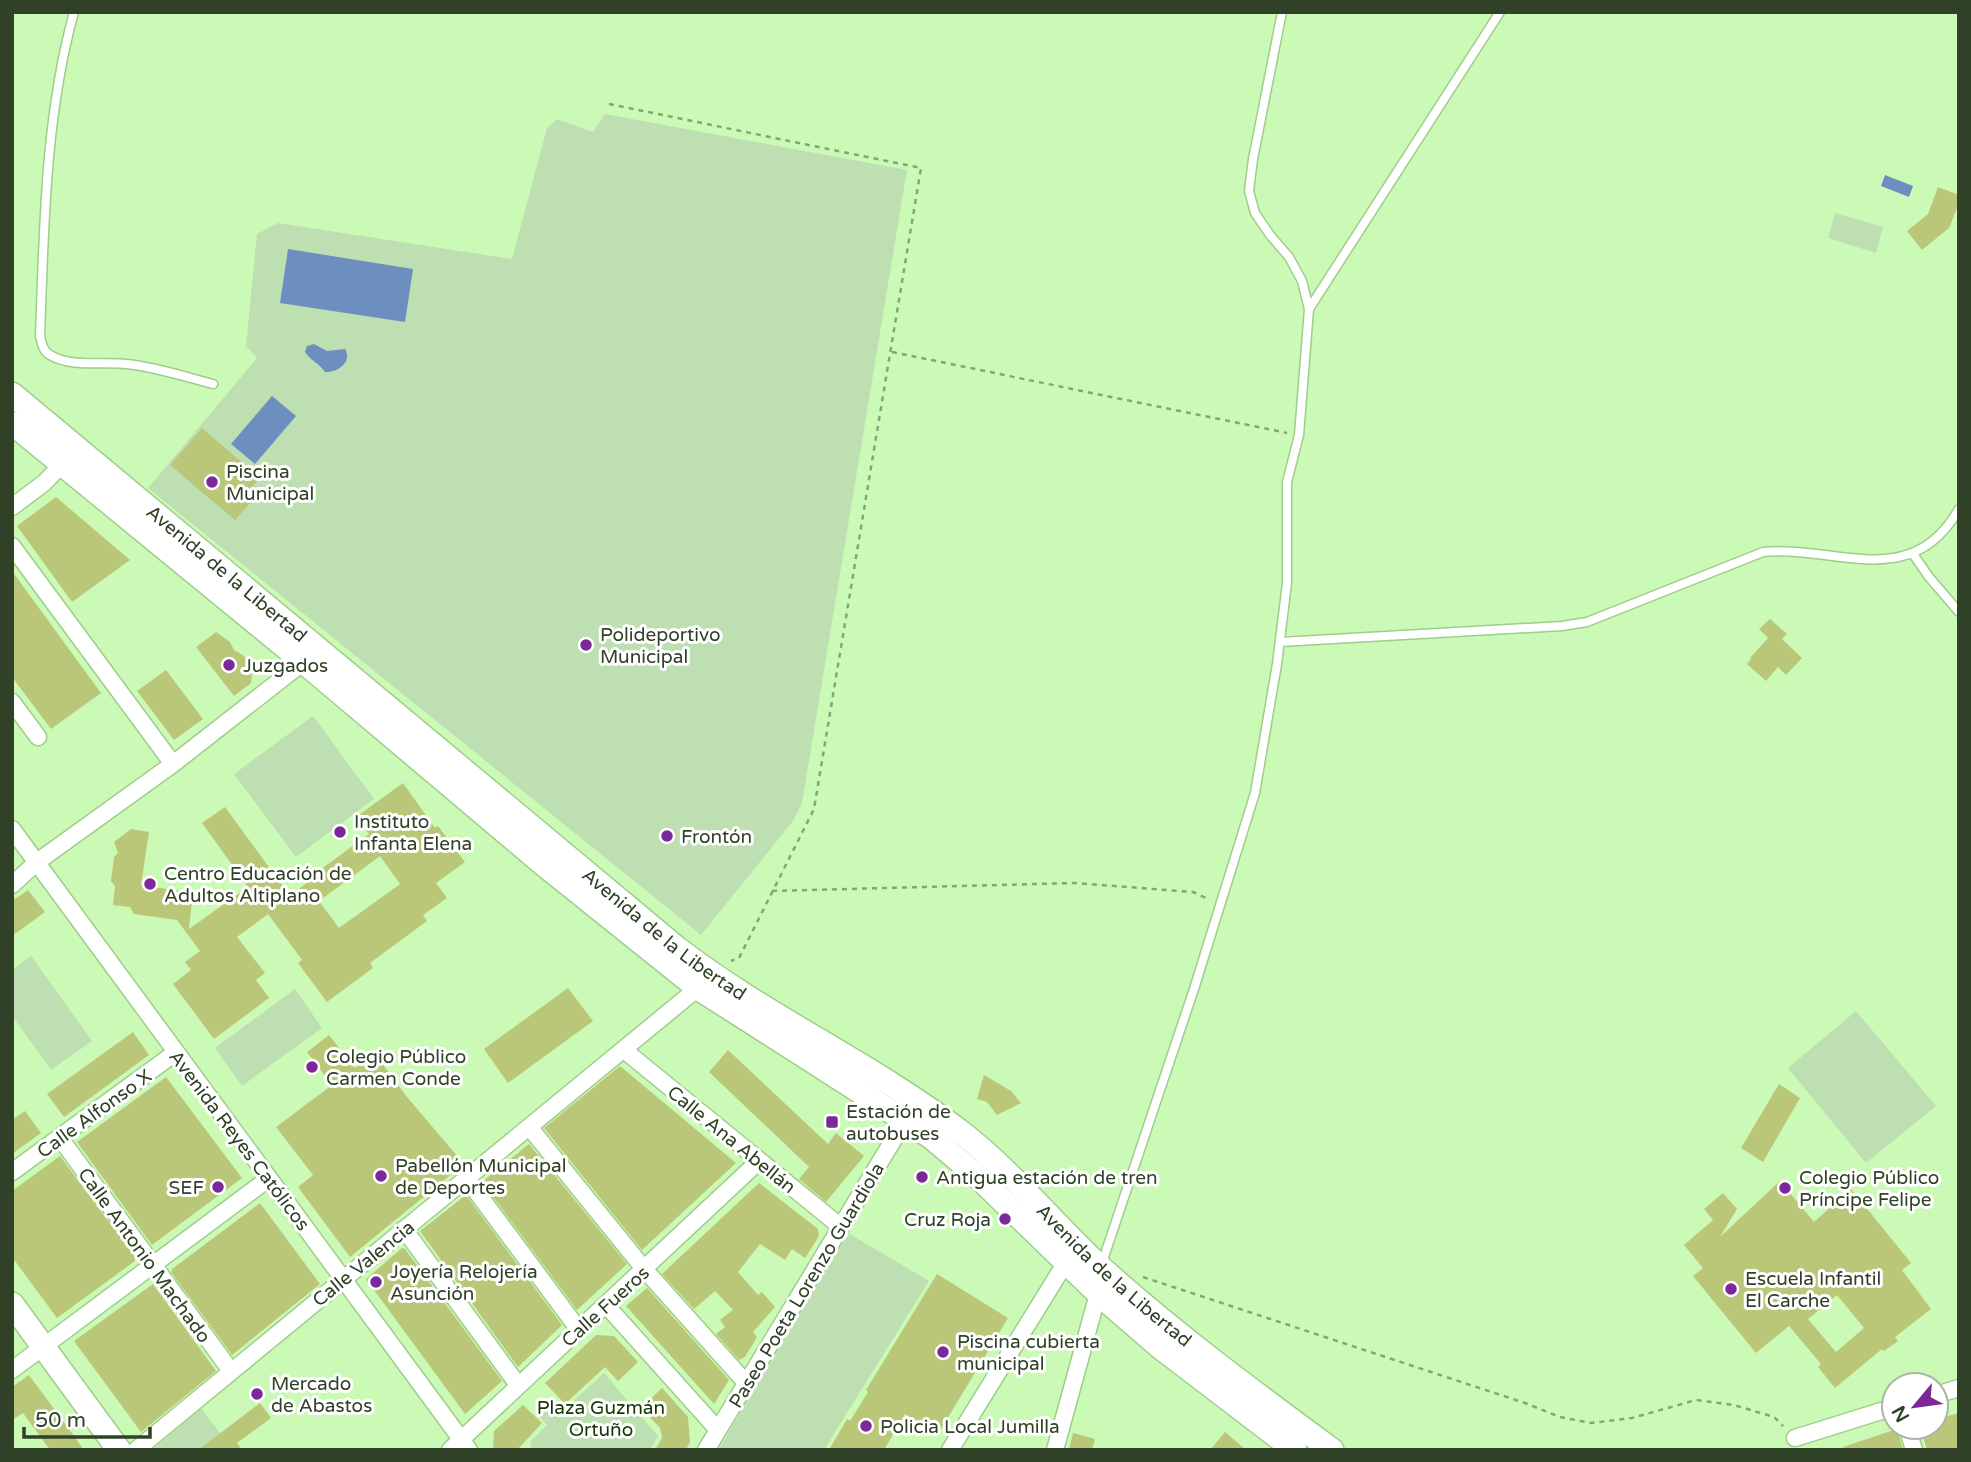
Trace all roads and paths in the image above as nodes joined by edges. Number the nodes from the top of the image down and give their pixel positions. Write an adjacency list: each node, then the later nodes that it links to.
1 (74, 12): 7 (lane)
2 (1282, 12): 5 (lane)
3 (1500, 12): 5 (lane)
4 (609, 104): 6 (path)
5 (1309, 309): 10 (lane)
6 (892, 352): 10 (path); 25 (path)
7 (214, 384)
8 (12, 394): 11 (main road)
9 (12, 423): 11 (main road)
10 (1299, 435): 17 (lane)
11 (69, 457): 12 (street); 18 (main road)
12 (12, 507)
13 (1959, 509): 15 (lane)
14 (12, 546): 21 (street)
15 (1913, 554): 16 (lane); 17 (lane)
16 (1959, 612)
17 (1280, 642): 26 (lane)
18 (312, 656): 21 (street); 27 (main road)
19 (12, 702): 20 (street)
20 (38, 737)
21 (173, 764): 23 (street)
22 (12, 829): 23 (street, Avenida Reyes Católicos)
23 (37, 862): 24 (street); 29 (street, Avenida Reyes Católicos)
24 (12, 885)
25 (772, 891): 26 (path); 27 (path)
26 (1218, 912): 41 (lane)
27 (704, 981): 28 (street, Calle Valencia); 30 (main road); 41 (main road, Avenida de la Libertad)
28 (624, 1049): 31 (street, Calle Valencia); 33 (street, Calle Ana Abellán)
29 (175, 1053): 32 (street, Calle Alfonso X); 35 (street, Avenida Reyes Católicos)
30 (906, 1119): 37 (street, Paseo Poeta Lorenzo Guardiola); 39 (main road)
31 (530, 1128): 36 (street, Calle Valencia); 42 (street)
32 (60, 1138): 34 (street, Calle Alfonso X); 40 (street, Calle Antonio Machado)
33 (758, 1161): 37 (street, Calle Ana Abellán); 42 (street, Calle Fueros)
34 (12, 1172)
35 (268, 1179): 40 (street); 44 (street, Avenida Reyes Católicos)
36 (467, 1179): 38 (street, Calle Valencia); 48 (street)
37 (841, 1227): 52 (street, Paseo Poeta Lorenzo Guardiola)
38 (404, 1229): 44 (street, Calle Valencia); 53 (street)
39 (1066, 1262): 45 (main road); 61 (street)
40 (152, 1265): 49 (street); 51 (street, Calle Antonio Machado)
41 (1100, 1266): 64 (main road, Avenida de la Libertad)
42 (645, 1269): 47 (street, Calle Fueros); 52 (street)
43 (1132, 1274): 56 (path)
44 (343, 1278): 51 (street, Calle Valencia); 57 (street, Avenida Reyes Católicos)
45 (1101, 1296): 62 (street); 63 (main road)
46 (12, 1304): 49 (main road)
47 (606, 1305): 48 (street, Calle Fueros); 55 (street)
48 (579, 1330): 53 (street, Calle Fueros)
49 (43, 1346): 50 (street); 58 (main road)
50 (12, 1370)
51 (232, 1371): 59 (street, Calle Valencia)
52 (747, 1384): 55 (street, Paseo Poeta Lorenzo Guardiola)
53 (518, 1385): 57 (street, Calle Fueros)
54 (1880, 1411): 56 (street)
55 (718, 1430): 60 (street, Paseo Poeta Lorenzo Guardiola)
56 (1796, 1438)
57 (460, 1446)
58 (119, 1450)
59 (136, 1450)
60 (706, 1450)
61 (950, 1450)
62 (1055, 1450)
63 (1295, 1450)
64 (1332, 1450)

